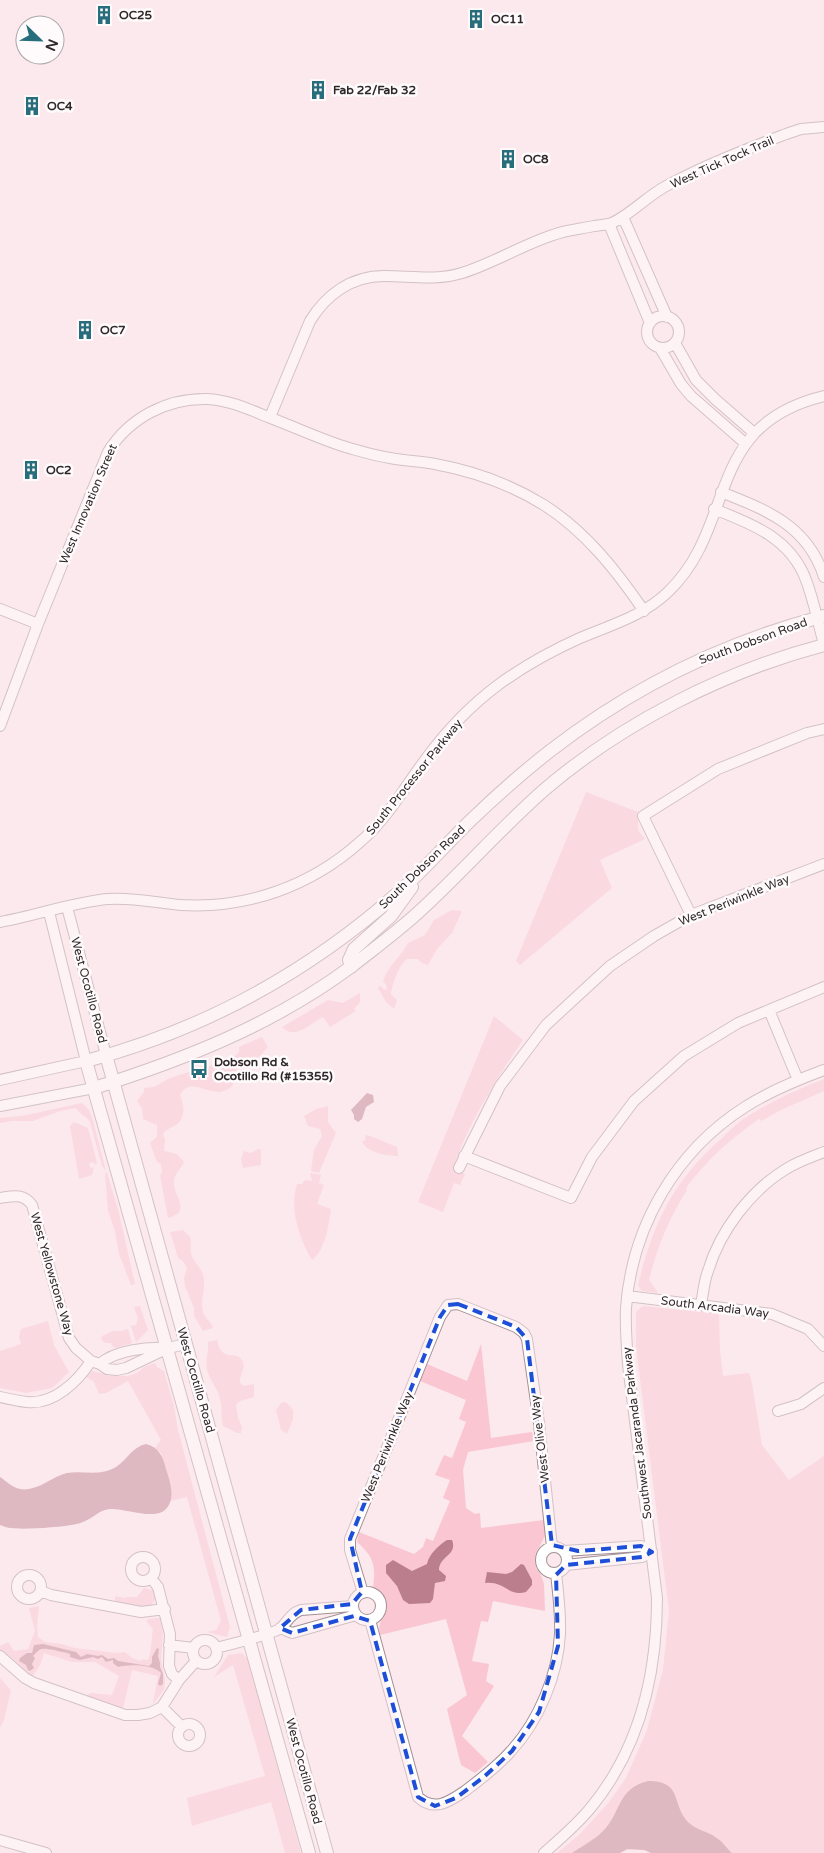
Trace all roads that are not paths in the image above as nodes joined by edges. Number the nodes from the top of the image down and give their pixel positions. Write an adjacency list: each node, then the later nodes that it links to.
1 (824, 127): 2 (street, West Tick Tock Trail)
2 (623, 218): 3 (street, West Tick Tock Trail); 4 (street)
3 (609, 224): 5 (street); 9 (street, West Tick Tock Trail)
4 (667, 317): 5 (street); 6 (street)
5 (650, 323): 7 (street)
6 (676, 343): 7 (street); 10 (street)
7 (660, 348): 11 (street)
8 (824, 396): 10 (street, South Processor Parkway)
9 (270, 417): 16 (street, West Innovation Street); 18 (street, West Innovation Street)
10 (754, 433): 11 (street, South Processor Parkway)
11 (746, 444): 12 (street, South Processor Parkway)
12 (721, 492): 13 (street, South Processor Parkway); 14 (street)
13 (714, 509): 16 (street, South Processor Parkway); 17 (street)
14 (824, 577)
15 (0, 609): 18 (street)
16 (644, 611): 24 (street, South Processor Parkway)
17 (820, 617): 19 (street); 23 (main road, South Dobson Road)
18 (38, 624): 20 (street, West Innovation Street)
19 (824, 644): 28 (main road, South Dobson Road)
20 (0, 726)
21 (824, 729): 26 (street)
22 (824, 864): 26 (street, West Periwinkle Way)
23 (424, 868): 28 (main road); 31 (main road, South Dobson Road)
24 (66, 907): 25 (street, South Processor Parkway); 31 (street, West Ocotillo Road)
25 (49, 912): 27 (street, South Processor Parkway); 32 (street, West Ocotillo Road)
26 (691, 915): 40 (street, West Periwinkle Way)
27 (0, 922)
28 (351, 967): 36 (main road, South Dobson Road)
29 (824, 987): 30 (street)
30 (769, 1010): 35 (street); 40 (street)
31 (106, 1055): 32 (main road, South Dobson Road); 36 (main road, West Ocotillo Road)
32 (86, 1061): 34 (street, South Dobson Road); 37 (main road, West Ocotillo Road)
33 (824, 1070): 35 (street, Southwest Jacaranda Parkway)
34 (0, 1080)
35 (798, 1080): 43 (street, Southwest Jacaranda Parkway)
36 (113, 1082): 37 (main road, South Dobson Road); 46 (main road, West Ocotillo Road)
37 (94, 1088): 38 (street, South Dobson Road); 48 (main road, West Ocotillo Road)
38 (0, 1106)
39 (824, 1152): 44 (street)
40 (464, 1156): 41 (street, West Periwinkle Way)
41 (459, 1168)
42 (0, 1198): 50 (street, West Yellowstone Way)
43 (627, 1296): 44 (street, South Arcadia Way); 57 (street, Southwest Jacaranda Parkway)
44 (701, 1305): 47 (street, South Arcadia Way)
45 (524, 1333): 55 (street, West Olive Way); 62 (street, West Periwinkle Way)
46 (186, 1344): 48 (street); 67 (main road, West Ocotillo Road)
47 (824, 1346)
48 (168, 1348): 49 (street); 51 (street); 68 (main road, West Ocotillo Road)
49 (121, 1354): 50 (street); 51 (street)
50 (95, 1362): 51 (street); 53 (street)
51 (126, 1368)
52 (824, 1388): 54 (street)
53 (0, 1397)
54 (778, 1411)
55 (552, 1547): 56 (street); 59 (street)
56 (564, 1551): 57 (street); 58 (street)
57 (652, 1552): 58 (street); 81 (street, Southwest Jacaranda Parkway)
58 (566, 1565): 59 (street)
59 (556, 1573): 65 (street)
60 (151, 1578): 63 (street)
61 (41, 1591): 63 (street)
62 (363, 1593): 64 (street); 65 (street)
63 (165, 1609): 69 (street)
64 (354, 1610): 65 (street); 66 (street); 66 (street)
65 (370, 1620)
66 (280, 1628): 67 (street)
67 (266, 1633): 68 (street); 80 (main road, West Ocotillo Road)
68 (249, 1638): 71 (street); 79 (main road, West Ocotillo Road)
69 (169, 1645): 70 (street); 74 (street)
70 (193, 1648): 71 (street); 73 (street)
71 (216, 1648): 73 (street)
72 (0, 1656): 75 (street)
73 (196, 1661): 74 (street)
74 (179, 1680): 75 (street)
75 (162, 1707): 76 (street)
76 (182, 1727)
77 (0, 1840): 78 (street)
78 (46, 1853)
79 (309, 1853)
80 (327, 1853)
81 (544, 1853)

